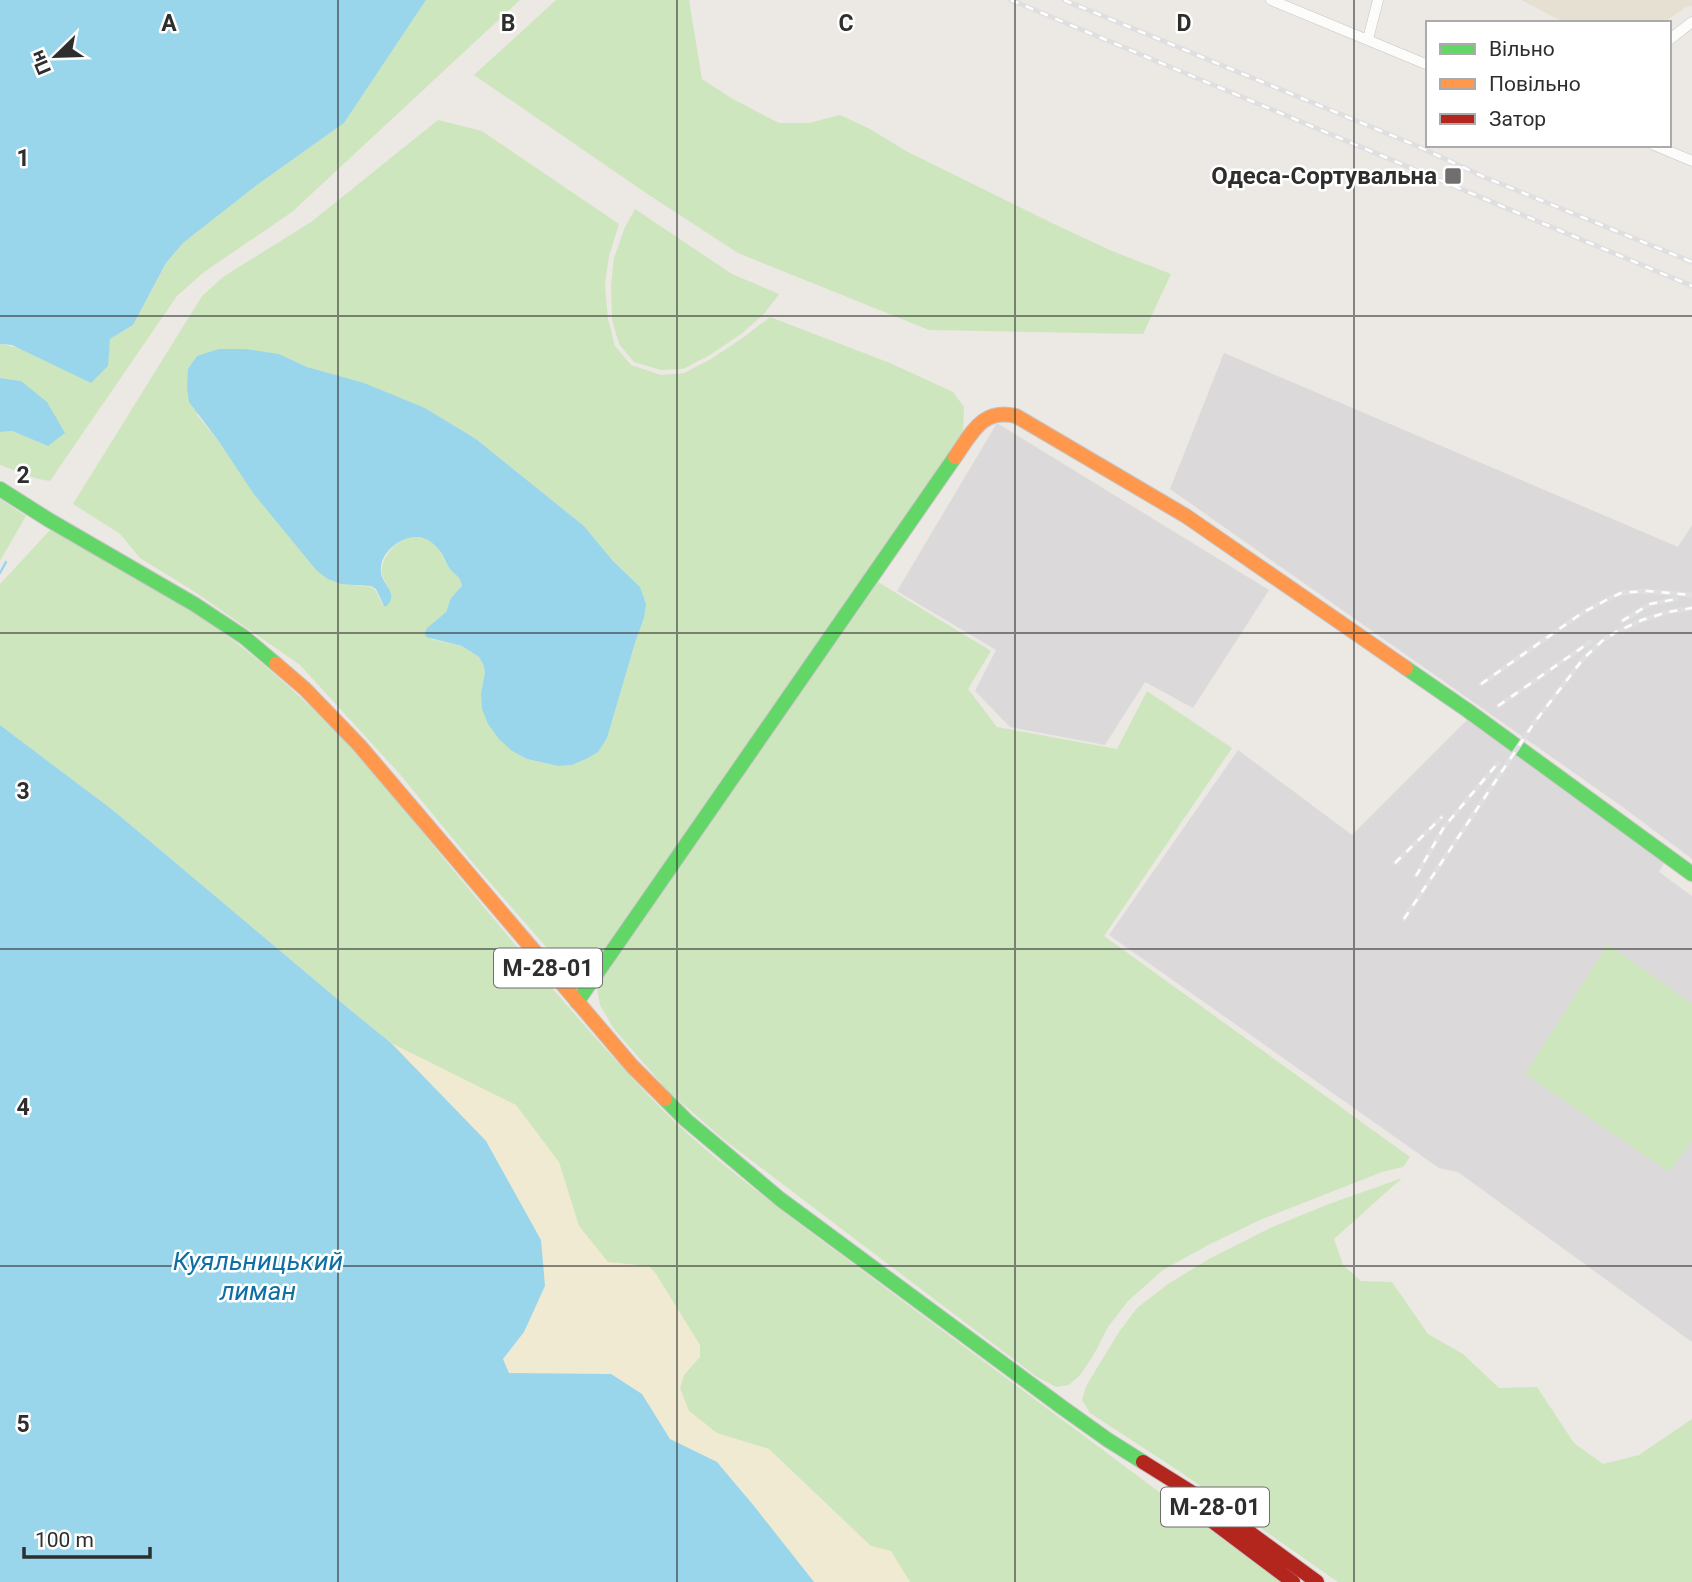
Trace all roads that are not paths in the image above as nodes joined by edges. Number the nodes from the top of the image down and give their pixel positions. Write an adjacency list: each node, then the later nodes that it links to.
1 (1271, 0): 5 (street)
2 (1378, 0): 5 (street)
3 (1692, 22): 4 (street)
4 (1671, 38)
5 (1368, 39): 6 (street)
6 (1426, 64)
7 (1659, 147): 8 (street)
8 (1692, 161)
9 (0, 489): 11 (main road, М-28-01)
10 (1692, 874): 11 (main road)
11 (577, 1002): 12 (main road, М-28-01)
12 (1108, 1440): 13 (main road, М-28-01); 14 (main road, М-28-01)
13 (1293, 1582)
14 (1317, 1582)

